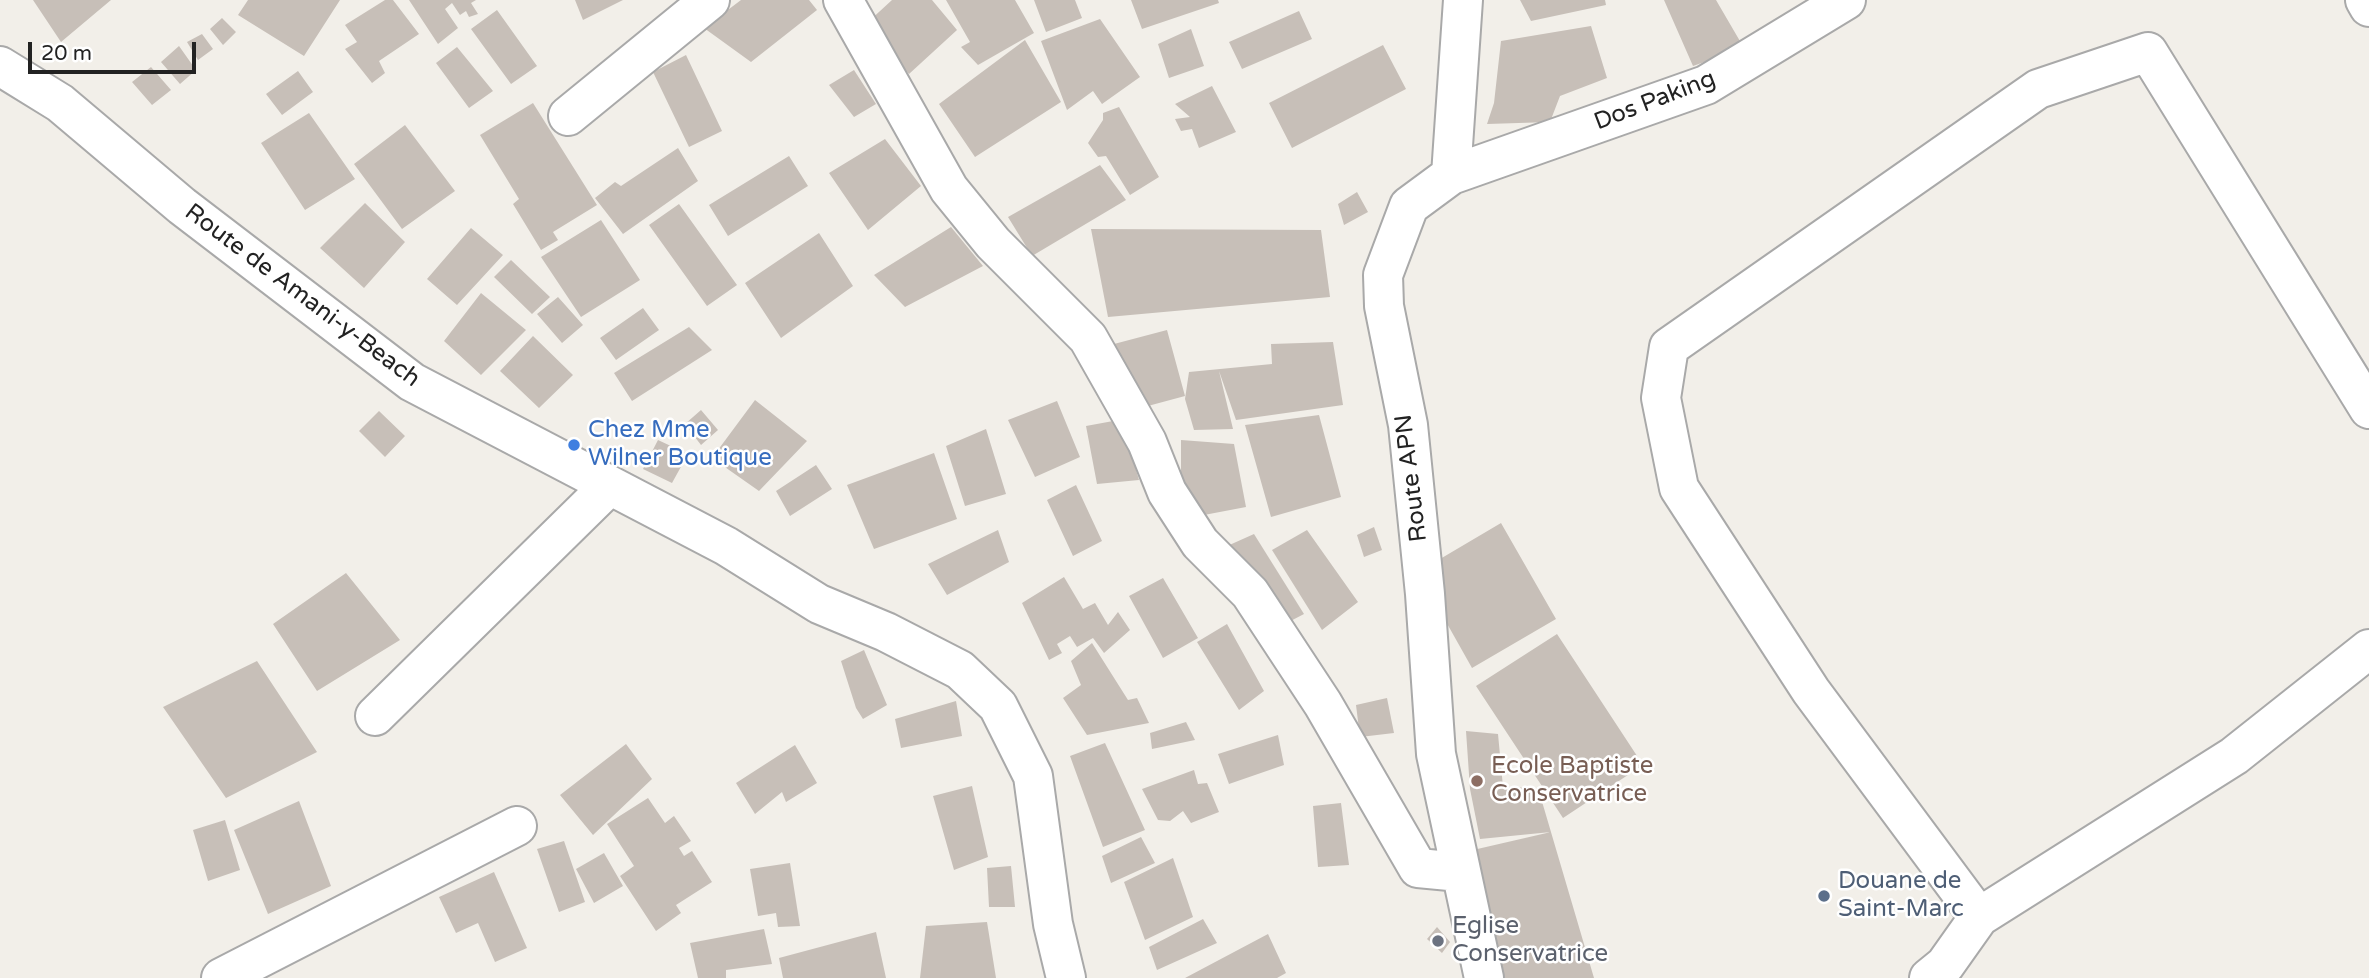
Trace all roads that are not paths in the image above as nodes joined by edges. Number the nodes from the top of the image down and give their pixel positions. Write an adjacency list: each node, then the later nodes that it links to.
1 (710, 0): 8 (street)
2 (843, 0): 15 (street)
3 (1463, 0): 9 (street)
4 (1846, 0): 9 (street, Dos Paking)
5 (2365, 0): 6 (street)
6 (2369, 7)
7 (0, 66): 11 (street, Route de Amani-y-Beach)
8 (568, 116)
9 (1451, 175): 15 (street, Route APN)
10 (2369, 410): 16 (street)
11 (607, 487): 13 (street); 18 (street, Route de Amani-y-Beach)
12 (2369, 649): 16 (street)
13 (375, 716)
14 (517, 826): 17 (street)
15 (1460, 872): 19 (street, Route APN)
16 (1979, 916): 20 (street)
17 (221, 978)
18 (1066, 978)
19 (1484, 978)
20 (1928, 978)

